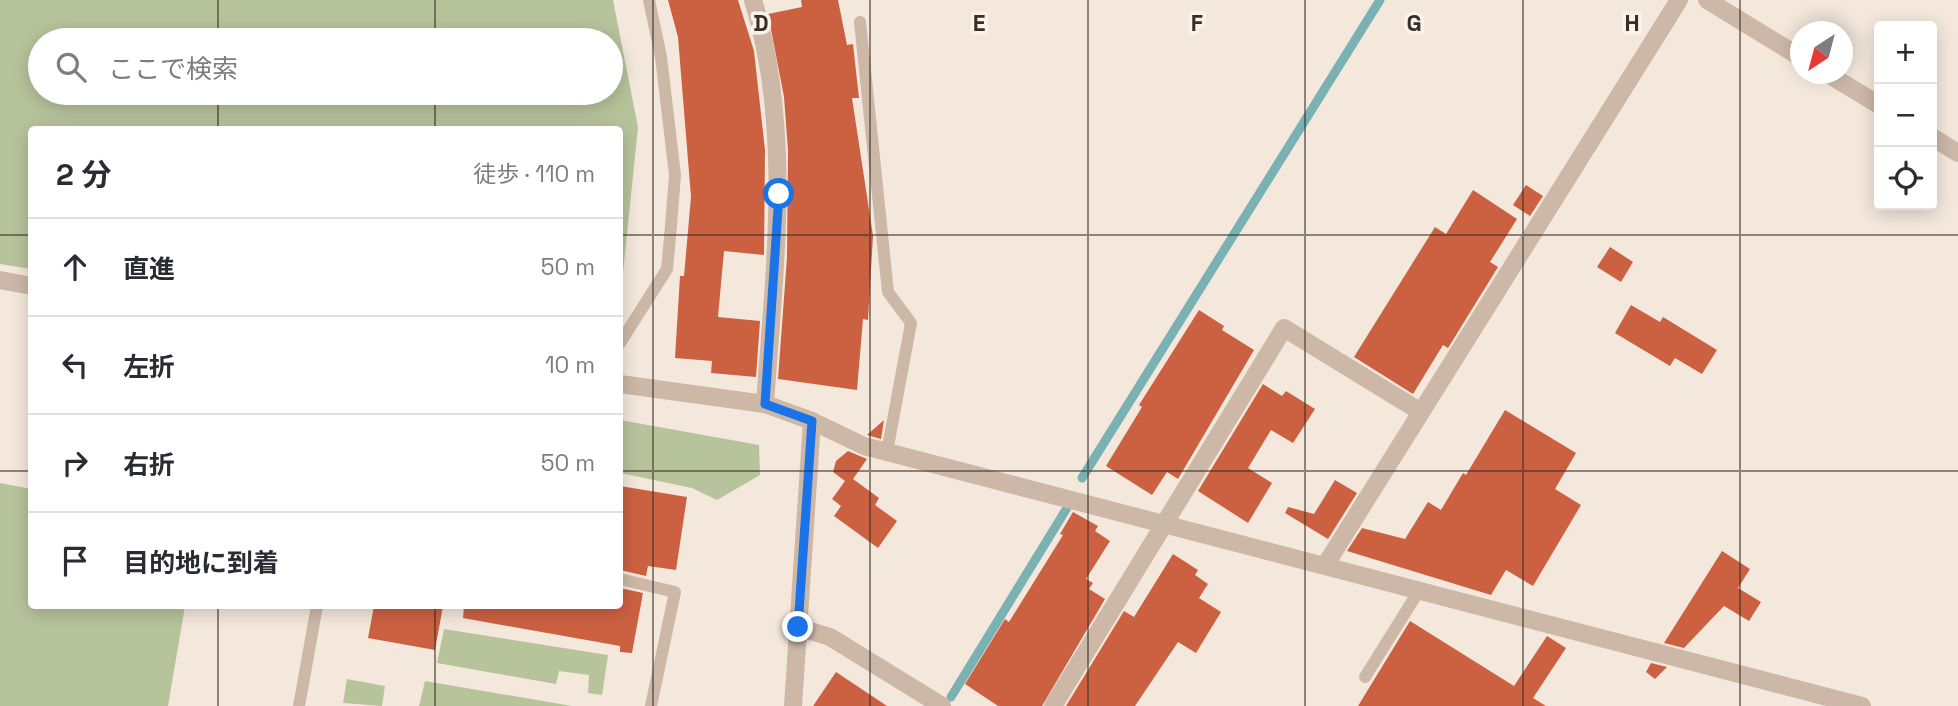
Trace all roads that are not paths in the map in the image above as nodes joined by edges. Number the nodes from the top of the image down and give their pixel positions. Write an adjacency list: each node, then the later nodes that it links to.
1 (649, 0): 13 (lane)
2 (753, 0): 15 (street)
3 (1679, 0): 16 (street)
4 (1707, 0): 6 (street)
5 (860, 22): 18 (lane)
6 (1790, 50)
7 (1844, 84): 8 (street)
8 (1874, 102)
9 (1937, 140): 10 (street)
10 (1958, 153)
11 (0, 280): 12 (street)
12 (28, 285)
13 (623, 338)
14 (623, 384): 15 (street)
15 (765, 404): 17 (street)
16 (1421, 412): 19 (street); 20 (street)
17 (812, 421): 18 (street); 24 (street)
18 (887, 452): 19 (street)
19 (1165, 523): 20 (street); 30 (street)
20 (1326, 564): 22 (street)
21 (623, 580): 27 (lane)
22 (1420, 589): 25 (lane); 31 (street)
23 (316, 609): 26 (lane)
24 (798, 627): 28 (street); 29 (street)
25 (1365, 677)
26 (299, 706)
27 (651, 706)
28 (793, 706)
29 (942, 706)
30 (1053, 706)
31 (1862, 706)

